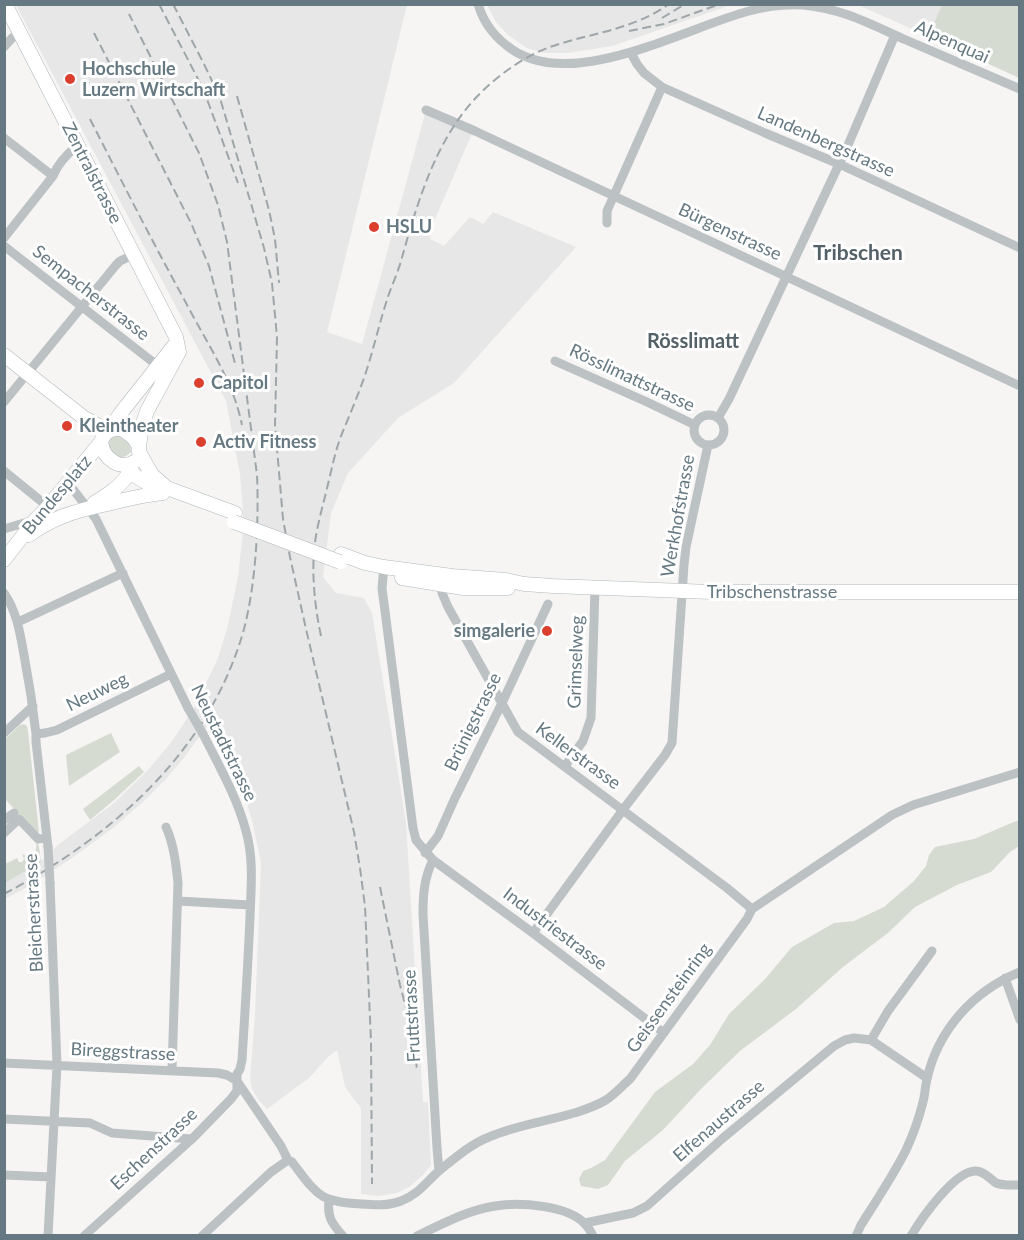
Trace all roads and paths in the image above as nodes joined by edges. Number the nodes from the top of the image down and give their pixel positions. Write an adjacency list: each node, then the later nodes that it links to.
1 (5, 4): 3 (street, Zentralstrasse)
2 (478, 4): 6 (street, Alpenquai)
3 (21, 33): 5 (street); 11 (street, Zentralstrasse)
4 (895, 35): 6 (street, Alpenquai); 8 (street, Alpenquai); 12 (street, Werkhofstrasse)
5 (4, 47)
6 (631, 52): 7 (street, Landenbergstrasse)
7 (662, 87): 12 (street, Landenbergstrasse); 14 (street)
8 (1020, 89)
9 (426, 110): 14 (street, Bürgenstrasse)
10 (4, 138): 13 (street)
11 (78, 146): 13 (street); 19 (street, Zentralstrasse)
12 (839, 164): 18 (street, Landenbergstrasse); 20 (street, Werkhofstrasse)
13 (53, 176): 16 (street)
14 (614, 196): 15 (street); 20 (street, Bürgenstrasse)
15 (607, 223)
16 (4, 238)
17 (4, 246): 21 (street, Sempacherstrasse)
18 (1020, 248)
19 (135, 255): 21 (street); 22 (street, Zentralstrasse)
20 (787, 276): 27 (street, Bürgenstrasse); 29 (street, Werkhofstrasse)
21 (81, 306): 25 (street, Sempacherstrasse); 26 (street)
22 (177, 342): 25 (street, Bundesplatz); 33 (street, Bundesplatz)
23 (4, 355): 26 (street)
24 (555, 361): 30 (street, Rösslimattstrasse)
25 (158, 366): 31 (street, Bundesplatz)
26 (28, 373): 28 (street); 31 (street)
27 (1020, 386)
28 (4, 402)
29 (718, 418): 30 (street); 32 (street, Werkhofstrasse)
30 (695, 425): 32 (street, Werkhofstrasse)
31 (107, 434): 33 (street); 34 (street, Bundesplatz); 36 (street, Bundesplatz)
32 (708, 446): 51 (street, Werkhofstrasse)
33 (139, 449): 34 (street, Bundesplatz); 41 (street)
34 (128, 465): 37 (street, Bundesplatz); 39 (street, Bundesplatz)
35 (4, 471): 38 (street)
36 (70, 480): 38 (street, Bundesplatz); 39 (street, Neustadtstrasse)
37 (163, 494): 39 (street, Bundesplatz); 41 (street, Bundesplatz)
38 (48, 507): 40 (street); 42 (street, Bundesplatz)
39 (87, 508): 40 (street, Bundesplatz); 47 (street, Neustadtstrasse)
40 (60, 516): 44 (street, Bundesplatz)
41 (234, 518): 46 (street, Tribschenstrasse)
42 (36, 519): 43 (street); 44 (street, Bundesplatz)
43 (4, 529)
44 (11, 542): 45 (street)
45 (4, 560)
46 (384, 571): 48 (street, Tribschenstrasse); 49 (street, Tribschenstrasse); 69 (street)
47 (123, 573): 55 (street); 56 (street, Neustadtstrasse)
48 (441, 584): 49 (street, Tribschenstrasse); 57 (street, Kellerstrasse)
49 (524, 584): 50 (street, Tribschenstrasse)
50 (595, 588): 51 (street, Tribschenstrasse); 61 (street, Grimselweg)
51 (682, 592): 52 (street, Tribschenstrasse); 63 (street, Werkhofstrasse)
52 (1020, 592)
53 (4, 593): 55 (street, Bleicherstrasse)
54 (548, 604): 57 (street, Brünigstrasse)
55 (18, 622): 58 (street, Bleicherstrasse)
56 (171, 674): 60 (street, Neuweg); 72 (street, Neustadtstrasse, bridge)
57 (502, 703): 61 (street, Kellerstrasse); 69 (street, Brünigstrasse)
58 (33, 706): 59 (street); 60 (street, Bleicherstrasse)
59 (4, 733)
60 (36, 734): 68 (street, Bleicherstrasse)
61 (565, 766): 63 (street, Kellerstrasse)
62 (1020, 772): 73 (street, Geissensteinring)
63 (623, 810): 73 (street, Kellerstrasse); 74 (street, Werkhofstrasse)
64 (14, 813): 65 (street)
65 (4, 820)
66 (166, 827): 71 (street)
67 (4, 832): 68 (street)
68 (47, 843): 82 (street, Bleicherstrasse, bridge)
69 (425, 853): 70 (street, Industriestrasse)
70 (433, 860): 74 (street, Industriestrasse); 90 (street, Fruttstrasse)
71 (178, 901): 72 (street); 83 (street)
72 (250, 905): 85 (street, Neustadtstrasse)
73 (752, 909): 79 (street, Geissensteinring)
74 (533, 933): 79 (street, Industriestrasse)
75 (932, 951): 80 (street)
76 (1020, 972): 77 (street)
77 (1005, 978): 78 (street); 84 (street)
78 (1020, 1020)
79 (664, 1033): 90 (street, Geissensteinring)
80 (871, 1040): 84 (street); 95 (street, Elfenaustrasse)
81 (4, 1063): 82 (street, Bireggstrasse)
82 (57, 1065): 83 (street, Bireggstrasse); 87 (street, Bleicherstrasse)
83 (172, 1070): 85 (street, Bireggstrasse)
84 (927, 1078): 102 (street)
85 (237, 1081): 88 (street, Eschenstrasse); 89 (street)
86 (4, 1119): 87 (street)
87 (54, 1120): 88 (street); 92 (street, Bleicherstrasse)
88 (192, 1138): 98 (street, Eschenstrasse)
89 (288, 1160): 94 (street); 99 (street)
90 (439, 1171): 94 (street, Geissensteinring)
91 (4, 1175): 92 (street)
92 (51, 1177): 97 (street, Bleicherstrasse)
93 (1020, 1185): 103 (street)
94 (329, 1201): 96 (street)
95 (585, 1223): 100 (street); 101 (street)
96 (336, 1233)
97 (48, 1236)
98 (84, 1236)
99 (202, 1236)
100 (417, 1236)
101 (593, 1236)
102 (856, 1236)
103 (910, 1236)

